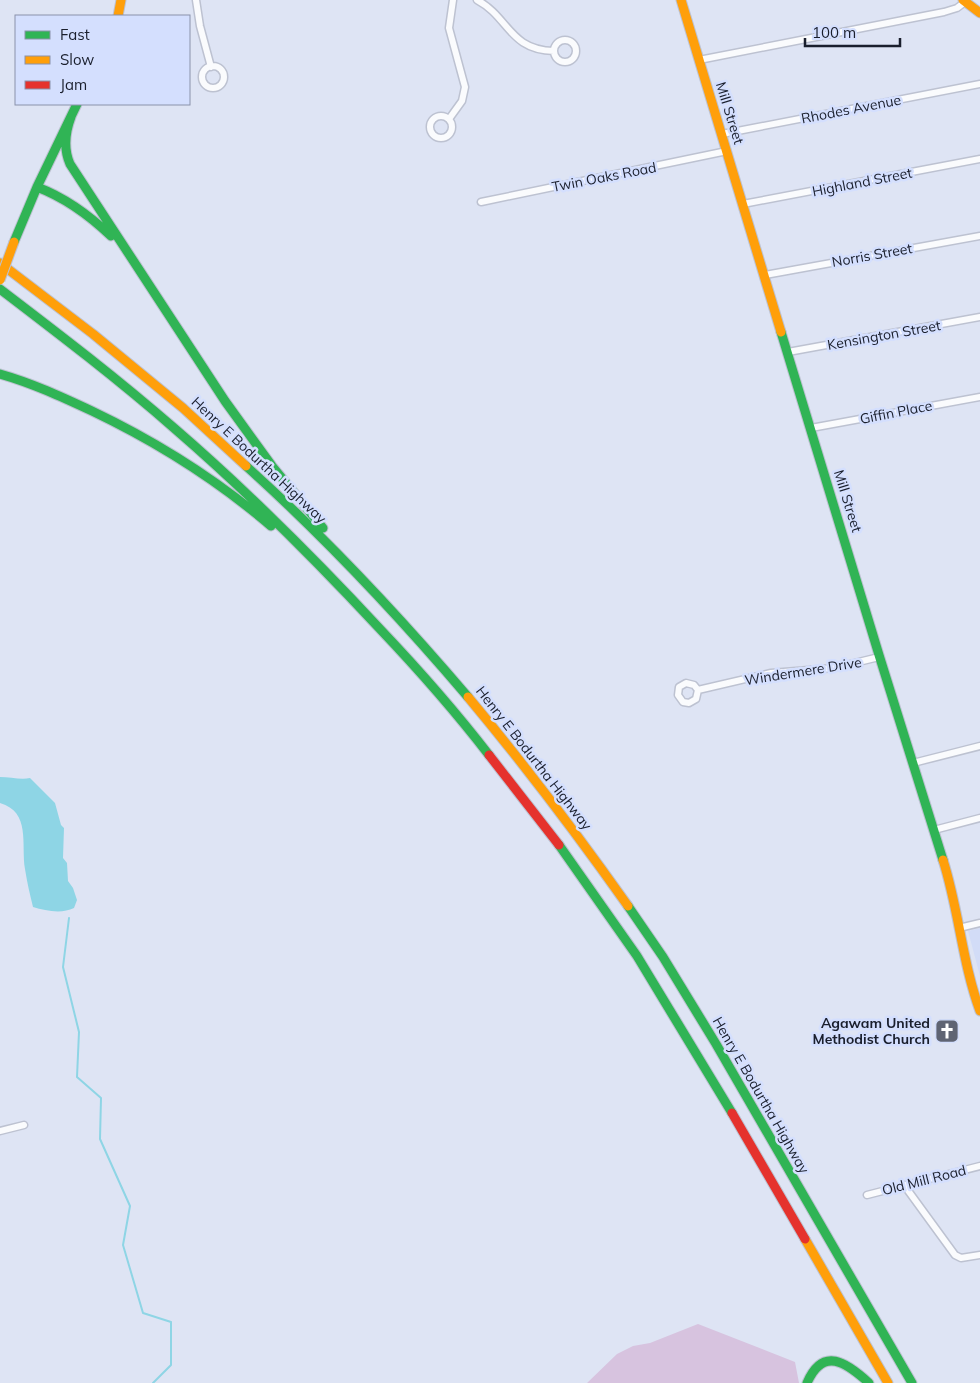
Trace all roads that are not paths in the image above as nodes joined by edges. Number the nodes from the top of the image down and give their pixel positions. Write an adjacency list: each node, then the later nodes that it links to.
1 (121, 0): 8 (main road)
2 (196, 0): 11 (street)
3 (454, 0): 15 (street)
4 (477, 0): 9 (street)
5 (681, 0): 10 (main road, Mill Street)
6 (964, 1): 7 (main road); 10 (street)
7 (980, 13)
8 (118, 15)
9 (554, 51)
10 (699, 60): 16 (main road, Mill Street)
11 (211, 66)
12 (980, 84): 16 (street, Rhodes Avenue)
13 (77, 105): 14 (main road)
14 (71, 117): 19 (main road); 24 (main road)
15 (449, 119)
16 (722, 134): 17 (main road, Mill Street)
17 (727, 151): 20 (street, Twin Oaks Road); 21 (main road, Mill Street)
18 (980, 159): 21 (street, Highland Street)
19 (37, 187): 24 (main road); 26 (main road, bridge)
20 (482, 202)
21 (743, 204): 25 (main road, Mill Street)
22 (980, 236): 25 (street, Norris Street)
23 (0, 263): 35 (main road, Henry E Bodurtha Highway)
24 (136, 266): 35 (main road)
25 (765, 275): 29 (main road, Mill Street)
26 (0, 280)
27 (0, 289): 36 (main road)
28 (980, 317): 29 (street, Kensington Street)
29 (788, 352): 34 (main road, Mill Street)
30 (0, 374): 32 (main road)
31 (0, 382): 32 (main road)
32 (34, 386): 36 (main road)
33 (980, 396): 34 (street, Giffin Place)
34 (811, 428): 37 (main road, Mill Street)
35 (371, 588): 55 (main road, Henry E Bodurtha Highway)
36 (388, 637): 54 (main road)
37 (880, 656): 38 (street, Windermere Drive); 40 (main road, Mill Street)
38 (698, 690)
39 (980, 746): 40 (street)
40 (913, 763): 42 (main road, Mill Street)
41 (980, 818): 42 (street)
42 (934, 830): 44 (main road, Mill Street)
43 (980, 923): 44 (street)
44 (960, 928): 45 (main road, Mill Street)
45 (980, 1011)
46 (24, 1125): 47 (street)
47 (0, 1132)
48 (980, 1166): 49 (street, Old Mill Road)
49 (904, 1185): 50 (street, Old Mill Road); 51 (street)
50 (867, 1194)
51 (980, 1255)
52 (807, 1383): 53 (main road)
53 (868, 1383)
54 (888, 1383)
55 (912, 1383)

